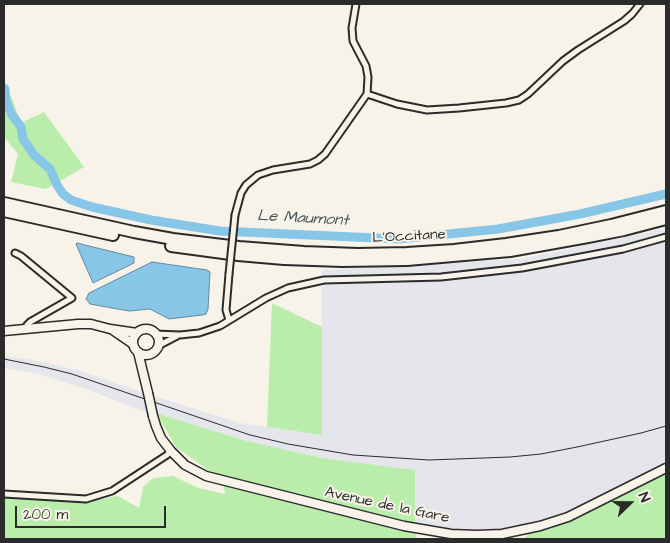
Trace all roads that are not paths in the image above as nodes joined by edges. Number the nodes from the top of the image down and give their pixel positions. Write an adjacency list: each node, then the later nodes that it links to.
1 (356, 4): 3 (street)
2 (640, 4): 3 (street)
3 (367, 94): 10 (street, bridge)
4 (4, 203): 6 (highway, L'Occitane)
5 (4, 211): 7 (highway, L'Occitane)
6 (666, 211)
7 (666, 219)
8 (666, 237): 10 (street)
9 (15, 253): 11 (street)
10 (229, 320): 16 (street)
11 (26, 328): 12 (street); 13 (street)
12 (110, 329): 14 (street); 17 (street)
13 (4, 331)
14 (137, 333): 15 (street); 17 (street)
15 (155, 334): 16 (street); 18 (street)
16 (180, 335): 18 (street)
17 (133, 344): 19 (street)
18 (158, 346): 20 (street)
19 (138, 352): 20 (street); 21 (street)
20 (149, 354): 21 (street)
21 (145, 374): 22 (street, Avenue de la Gare, bridge)
22 (171, 451): 23 (street, Avenue de la Gare); 24 (street)
23 (666, 468)
24 (4, 494)

